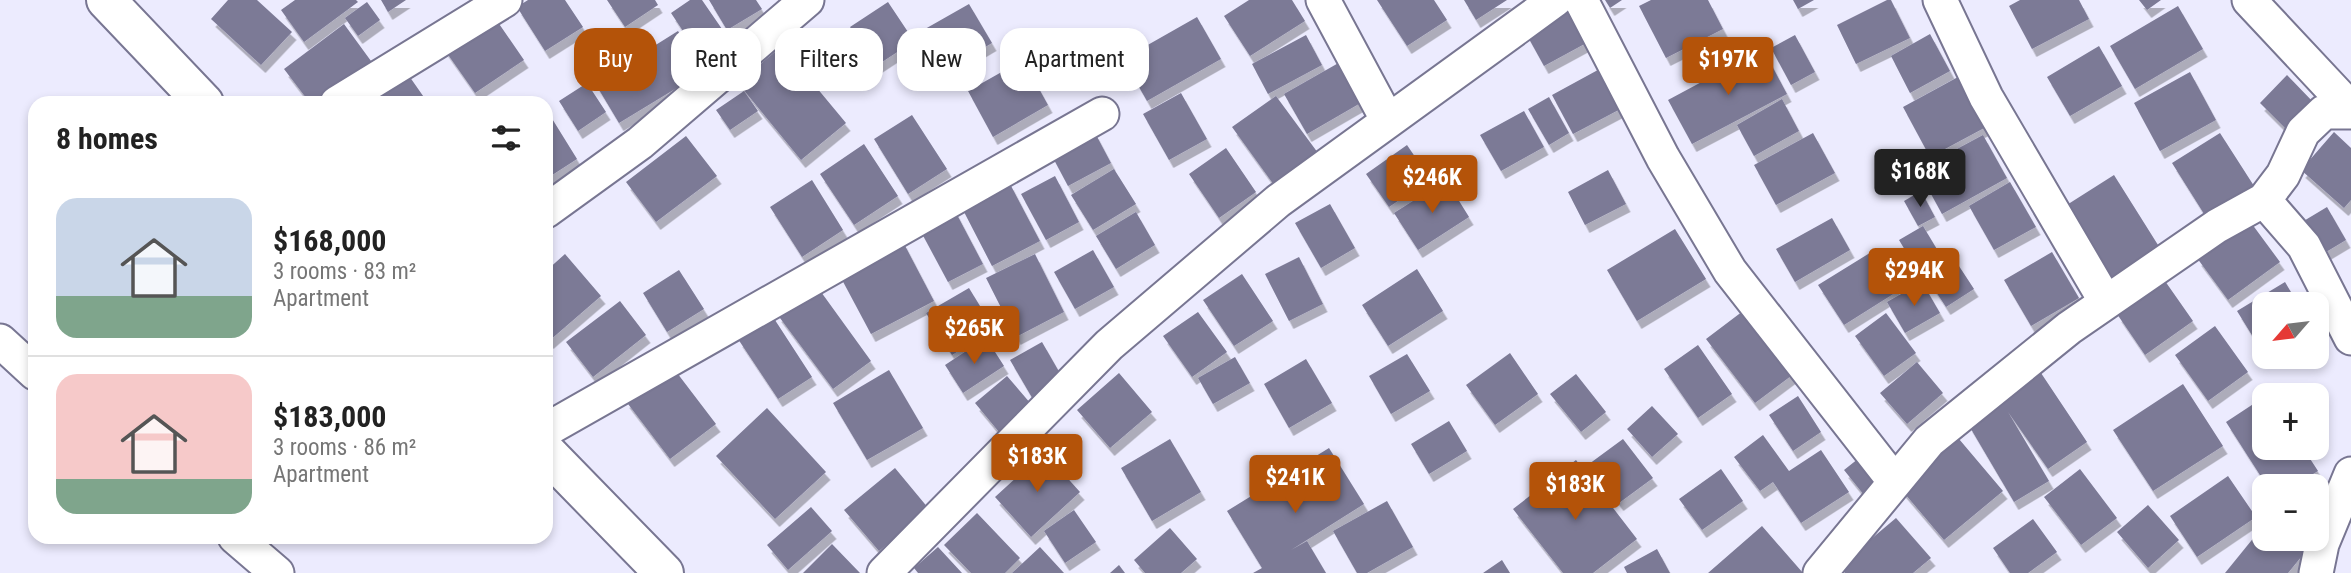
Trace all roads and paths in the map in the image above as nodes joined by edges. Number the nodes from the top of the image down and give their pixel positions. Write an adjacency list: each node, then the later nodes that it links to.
1 (106, 0): 9 (highway)
2 (505, 0): 10 (street)
3 (807, 0): 15 (street)
4 (1323, 0): 13 (street)
5 (1555, 0): 13 (street)
6 (1581, 0): 23 (street)
7 (1940, 0): 16 (street)
8 (2249, 0): 11 (street)
9 (197, 96)
10 (348, 96)
11 (2351, 111): 14 (street)
12 (1102, 114): 20 (street)
13 (1388, 121): 27 (street)
14 (2264, 200): 16 (street); 17 (street)
15 (553, 206)
16 (2106, 302): 23 (street)
17 (2351, 338)
18 (0, 341): 19 (street)
19 (28, 367)
20 (553, 426)
21 (553, 459): 26 (highway)
22 (2351, 474): 29 (street)
23 (1895, 482): 28 (street)
24 (243, 544): 25 (street)
25 (278, 573)
26 (664, 573)
27 (884, 573)
28 (1820, 573)
29 (2316, 573)

